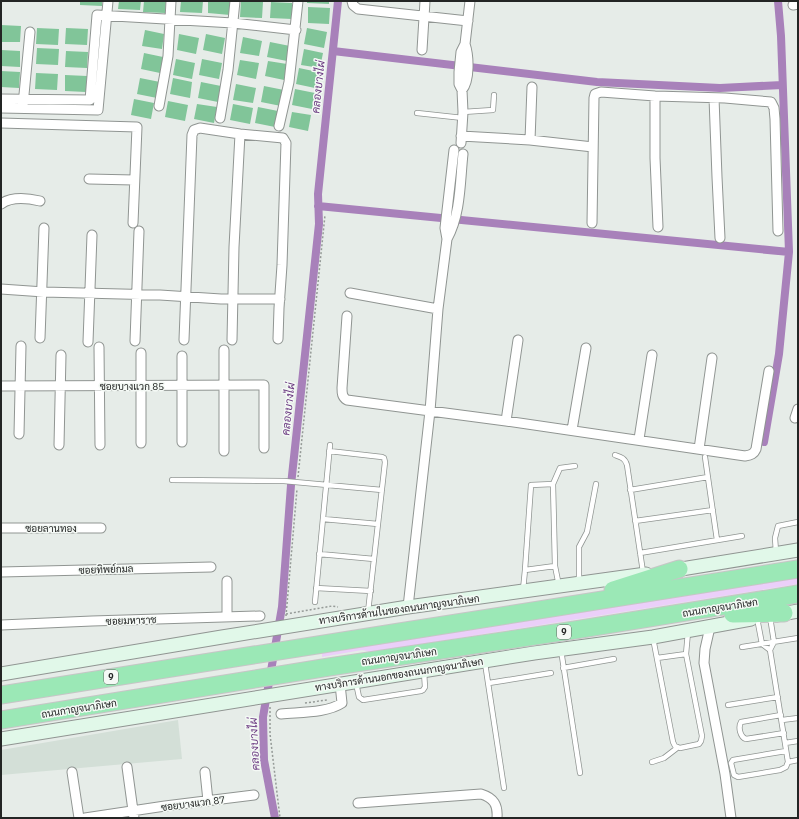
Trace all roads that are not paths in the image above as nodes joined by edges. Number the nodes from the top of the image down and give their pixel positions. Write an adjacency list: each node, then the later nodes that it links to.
1 (108, 1): 8 (street)
2 (171, 1): 10 (street)
3 (235, 1): 12 (street)
4 (298, 1): 13 (street)
5 (352, 1): 9 (street)
6 (426, 1): 9 (street)
7 (470, 1): 11 (street)
8 (102, 15): 10 (street); 21 (street)
9 (424, 16): 11 (street); 15 (street)
10 (170, 19): 12 (street); 22 (street)
11 (468, 21): 25 (street)
12 (233, 23): 13 (street); 26 (street)
13 (296, 30): 28 (street)
14 (30, 32): 21 (street)
15 (422, 50)
16 (532, 87): 31 (street)
17 (494, 95): 25 (lane)
18 (655, 96): 19 (street); 32 (street); 44 (street)
19 (714, 98): 47 (street); 49 (street)
20 (1, 99): 21 (street)
21 (24, 104): 23 (street)
22 (159, 106)
23 (1, 108)
24 (417, 114): 25 (lane)
25 (463, 115): 30 (street)
26 (220, 118)
27 (1, 123): 36 (street)
28 (279, 126)
29 (240, 134): 55 (street); 56 (street); 57 (street)
30 (461, 140): 31 (street); 33 (street); 34 (street)
31 (530, 140): 32 (street)
32 (593, 147): 43 (street)
33 (454, 150): 34 (street); 37 (street)
34 (463, 154): 38 (street)
35 (89, 179): 36 (street)
36 (134, 180): 42 (street)
37 (449, 193): 38 (street); 41 (street)
38 (459, 195): 41 (street)
39 (40, 200): 40 (street)
40 (1, 204)
41 (452, 212): 58 (street)
42 (133, 223)
43 (592, 223)
44 (658, 227)
45 (44, 228): 51 (street)
46 (140, 231): 54 (street)
47 (778, 231)
48 (92, 234): 53 (street)
49 (720, 238)
50 (1, 289): 51 (street)
51 (42, 292): 53 (street); 60 (street)
52 (350, 293): 58 (street)
53 (90, 294): 54 (street); 66 (street)
54 (137, 295): 55 (street); 65 (street)
55 (186, 297): 56 (street); 62 (street)
56 (233, 299): 57 (street); 63 (street)
57 (280, 299): 61 (street)
58 (438, 309): 85 (street)
59 (347, 316): 85 (street)
60 (40, 338)
61 (278, 339)
62 (184, 340)
63 (232, 340)
64 (518, 340): 87 (street)
65 (135, 341)
66 (88, 342)
67 (21, 346): 79 (street)
68 (100, 346): 81 (street)
69 (586, 348): 88 (street)
70 (224, 350): 77 (street)
71 (141, 353): 82 (street)
72 (61, 355): 80 (street)
73 (652, 355): 90 (street)
74 (182, 356): 83 (street)
75 (712, 358): 97 (street)
76 (769, 372): 97 (street)
77 (225, 385): 83 (street, ซอยบางแวก 85); 96 (street, ซอยบางแวก 85); 98 (street)
78 (1, 386): 79 (street, ซอยบางแวก 85)
79 (20, 386): 80 (street, ซอยบางแวก 85); 89 (street)
80 (60, 386): 81 (street, ซอยบางแวก 85); 93 (street)
81 (100, 386): 82 (street, ซอยบางแวก 85); 94 (street)
82 (142, 386): 83 (street, ซอยบางแวก 85); 92 (street)
83 (183, 386): 91 (street)
84 (798, 409): 86 (street)
85 (430, 411): 87 (street); 140 (street)
86 (795, 418)
87 (506, 421): 88 (street)
88 (572, 430): 90 (street)
89 (18, 434)
90 (639, 439): 97 (street)
91 (182, 442)
92 (141, 443)
93 (59, 445)
94 (100, 445)
95 (330, 445): 99 (lane)
96 (264, 448)
97 (699, 449)
98 (224, 451)
99 (329, 451): 105 (lane); 108 (lane)
100 (615, 455): 109 (lane)
101 (705, 458): 103 (lane)
102 (575, 466): 106 (lane)
103 (708, 477): 109 (lane); 110 (lane)
104 (172, 480): 105 (lane)
105 (326, 484): 108 (lane); 111 (lane)
106 (553, 484): 124 (lane); 128 (lane)
107 (596, 484): 132 (lane)
108 (382, 490): 114 (lane)
109 (630, 490): 112 (lane)
110 (713, 510): 112 (lane); 118 (lane)
111 (323, 519): 114 (lane); 121 (lane)
112 (635, 521): 120 (lane)
113 (798, 522): 122 (lane)
114 (378, 524): 123 (lane)
115 (1, 528): 116 (street, ซอยลานทอง)
116 (101, 528)
117 (742, 536): 118 (lane)
118 (717, 540): 120 (lane)
119 (798, 550): 122 (main road, ทางบริการด้านในของถนนกาญจนาภิเษก)
120 (640, 553): 130 (lane)
121 (320, 554): 123 (lane); 134 (lane)
122 (776, 554): 126 (main road, ทางบริการด้านในของถนนกาญจนาภิเษก)
123 (374, 559): 135 (lane)
124 (555, 566): 128 (lane); 133 (lane)
125 (211, 567): 129 (street, ซอยทิพย์กมล)
126 (679, 569): 130 (main road, ทางบริการด้านในของถนนกาญจนาภิเษก); 139 (highway)
127 (798, 569): 139 (highway, 9)
128 (525, 570): 136 (lane)
129 (1, 572)
130 (643, 574): 132 (main road, ทางบริการด้านในของถนนกาญจนาภิเษก)
131 (227, 581): 145 (street)
132 (579, 583): 133 (main road, ทางบริการด้านในของถนนกาญจนาภิเษก)
133 (559, 586): 136 (main road, ทางบริการด้านในของถนนกาญจนาภิเษก)
134 (316, 588): 135 (lane); 138 (lane)
135 (371, 592): 141 (lane)
136 (522, 592): 140 (main road, ทางบริการด้านในของถนนกาญจนาภิเษก)
137 (798, 594): 142 (highway, ถนนกาญจนาภิเษก / 9)
138 (315, 602)
139 (562, 606): 167 (highway, 9)
140 (408, 607): 141 (main road, ทางบริการด้านในของถนนกาญจนาภิเษก)
141 (368, 614): 163 (main road, ทางบริการด้านในของถนนกาญจนาภิเษก)
142 (675, 614): 143 (highway); 173 (highway, ถนนกาญจนาภิเษก / 9)
143 (777, 614): 147 (main road, ทางบริการด้านนอกของถนนกาญจนาภิเษก); 151 (lane); 152 (lane)
144 (260, 616): 145 (street, ซอยมหาราช)
145 (227, 617): 146 (street, ซอยมหาราช)
146 (1, 625)
147 (710, 627): 148 (main road, ทางบริการด้านนอกของถนนกาญจนาภิเษก); 195 (street)
148 (688, 631): 149 (main road, ทางบริการด้านนอกของถนนกาญจนาภิเษก); 156 (lane)
149 (653, 637): 154 (main road, ทางบริการด้านนอกของถนนกาญจนาภิเษก); 157 (lane)
150 (798, 638): 151 (lane)
151 (774, 642): 152 (lane); 155 (lane)
152 (762, 644): 153 (lane); 155 (lane)
153 (742, 647)
154 (560, 649): 159 (main road, ทางบริการด้านนอกของถนนกาญจนาภิเษก); 160 (lane)
155 (770, 650): 168 (lane)
156 (686, 654): 157 (lane); 178 (lane)
157 (657, 658): 178 (lane)
158 (614, 659): 160 (lane)
159 (485, 661): 161 (main road, ทางบริการด้านนอกของถนนกาญจนาภิเษก); 165 (lane)
160 (563, 668): 186 (lane)
161 (424, 671): 164 (main road, ทางบริการด้านนอกของถนนกาญจนาภิเษก); 164 (lane)
162 (551, 673): 165 (lane)
163 (1, 674)
164 (356, 682): 166 (main road, ทางบริการด้านนอกของถนนกาญจนาภิเษก)
165 (489, 683): 187 (lane)
166 (340, 684): 170 (street); 175 (main road, ทางบริการด้านนอกของถนนกาญจนาภิเษก)
167 (1, 695)
168 (778, 697): 169 (lane); 171 (lane)
169 (728, 705)
170 (279, 711)
171 (781, 718): 172 (lane); 174 (lane); 174 (lane)
172 (798, 718)
173 (1, 720)
174 (784, 733): 177 (lane)
175 (1, 739)
176 (798, 741): 177 (lane)
177 (785, 743): 179 (lane)
178 (677, 748): 181 (lane)
179 (786, 751): 182 (lane); 182 (lane)
180 (798, 760): 182 (lane)
181 (652, 762)
182 (788, 762)
183 (128, 767): 191 (street)
184 (72, 772): 192 (street)
185 (205, 772): 189 (street)
186 (580, 773)
187 (504, 788)
188 (254, 795): 189 (street, ซอยบางแวก 87)
189 (208, 800): 191 (street, ซอยบางแวก 87)
190 (358, 803): 194 (street)
191 (134, 814): 193 (street, ซอยบางแวก 87)
192 (79, 818)
193 (85, 818)
194 (498, 818)
195 (731, 818)

